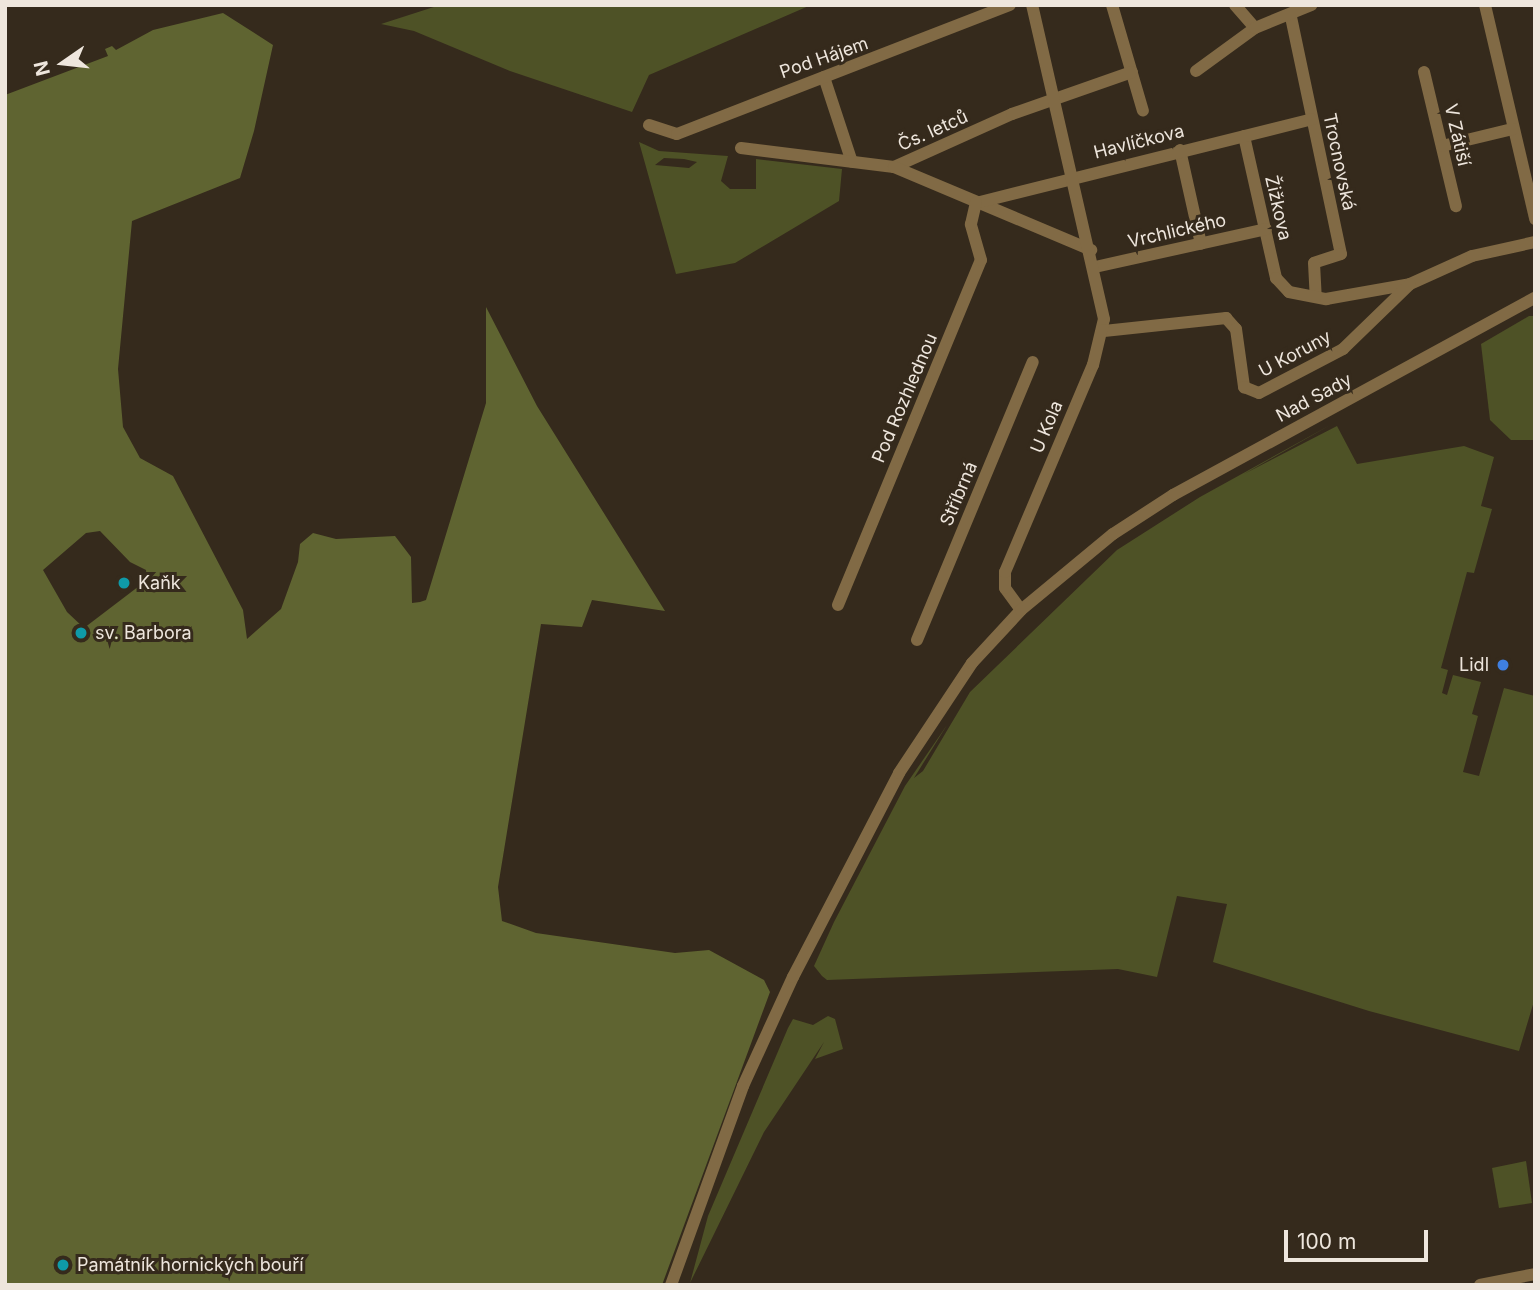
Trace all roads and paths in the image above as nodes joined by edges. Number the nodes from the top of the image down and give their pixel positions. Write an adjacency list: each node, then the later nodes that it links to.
1 (1010, 5): 12 (street, Pod Hájem)
2 (1032, 5): 13 (street)
3 (1112, 5): 10 (street)
4 (1235, 5): 8 (street)
5 (1311, 5): 7 (street)
6 (1485, 5): 17 (street)
7 (1291, 16): 8 (street); 15 (street, Trocnovská)
8 (1255, 27): 9 (street)
9 (1196, 71)
10 (1132, 72): 13 (street, Čs. letců); 14 (street)
11 (1424, 72): 19 (street, V Zátiší)
12 (824, 77): 16 (street, Pod Hájem); 22 (street)
13 (1054, 99): 23 (street, Čs. letců); 24 (street)
14 (1143, 111)
15 (1312, 119): 18 (street, Havlíčkova); 35 (street, Trocnovská)
16 (649, 125)
17 (1513, 129): 19 (street); 27 (street)
18 (1244, 136): 21 (street, Havlíčkova); 28 (street, Žižkova)
19 (1442, 146): 26 (street, V Zátiší)
20 (741, 148): 22 (street, Čs. letců)
21 (1180, 150): 24 (street, Havlíčkova); 30 (street)
22 (852, 162): 23 (street, Čs. letců)
23 (894, 167): 25 (street)
24 (1073, 177): 25 (street, Havlíčkova); 31 (street)
25 (976, 203): 31 (street); 39 (street, Pod Rozhlednou)
26 (1456, 206)
27 (1535, 219)
28 (1266, 229): 30 (street, Vrchlického); 34 (street, Žižkova)
29 (1535, 242): 33 (street, U Koruny)
30 (1201, 244): 32 (street, Vrchlického)
31 (1091, 250): 32 (street)
32 (1095, 268): 37 (street)
33 (1410, 284): 35 (street, U Koruny); 37 (street, U Koruny)
34 (1281, 287): 35 (street, U Koruny)
35 (1316, 296)
36 (1535, 298): 40 (street, Nad Sady)
37 (1104, 331): 40 (street, U Kola)
38 (1033, 362): 41 (street, Stříbrná)
39 (838, 605)
40 (1021, 610): 43 (street, Nad Sady)
41 (917, 640)
42 (1535, 1274): 44 (street)
43 (671, 1285)
44 (1480, 1285)

